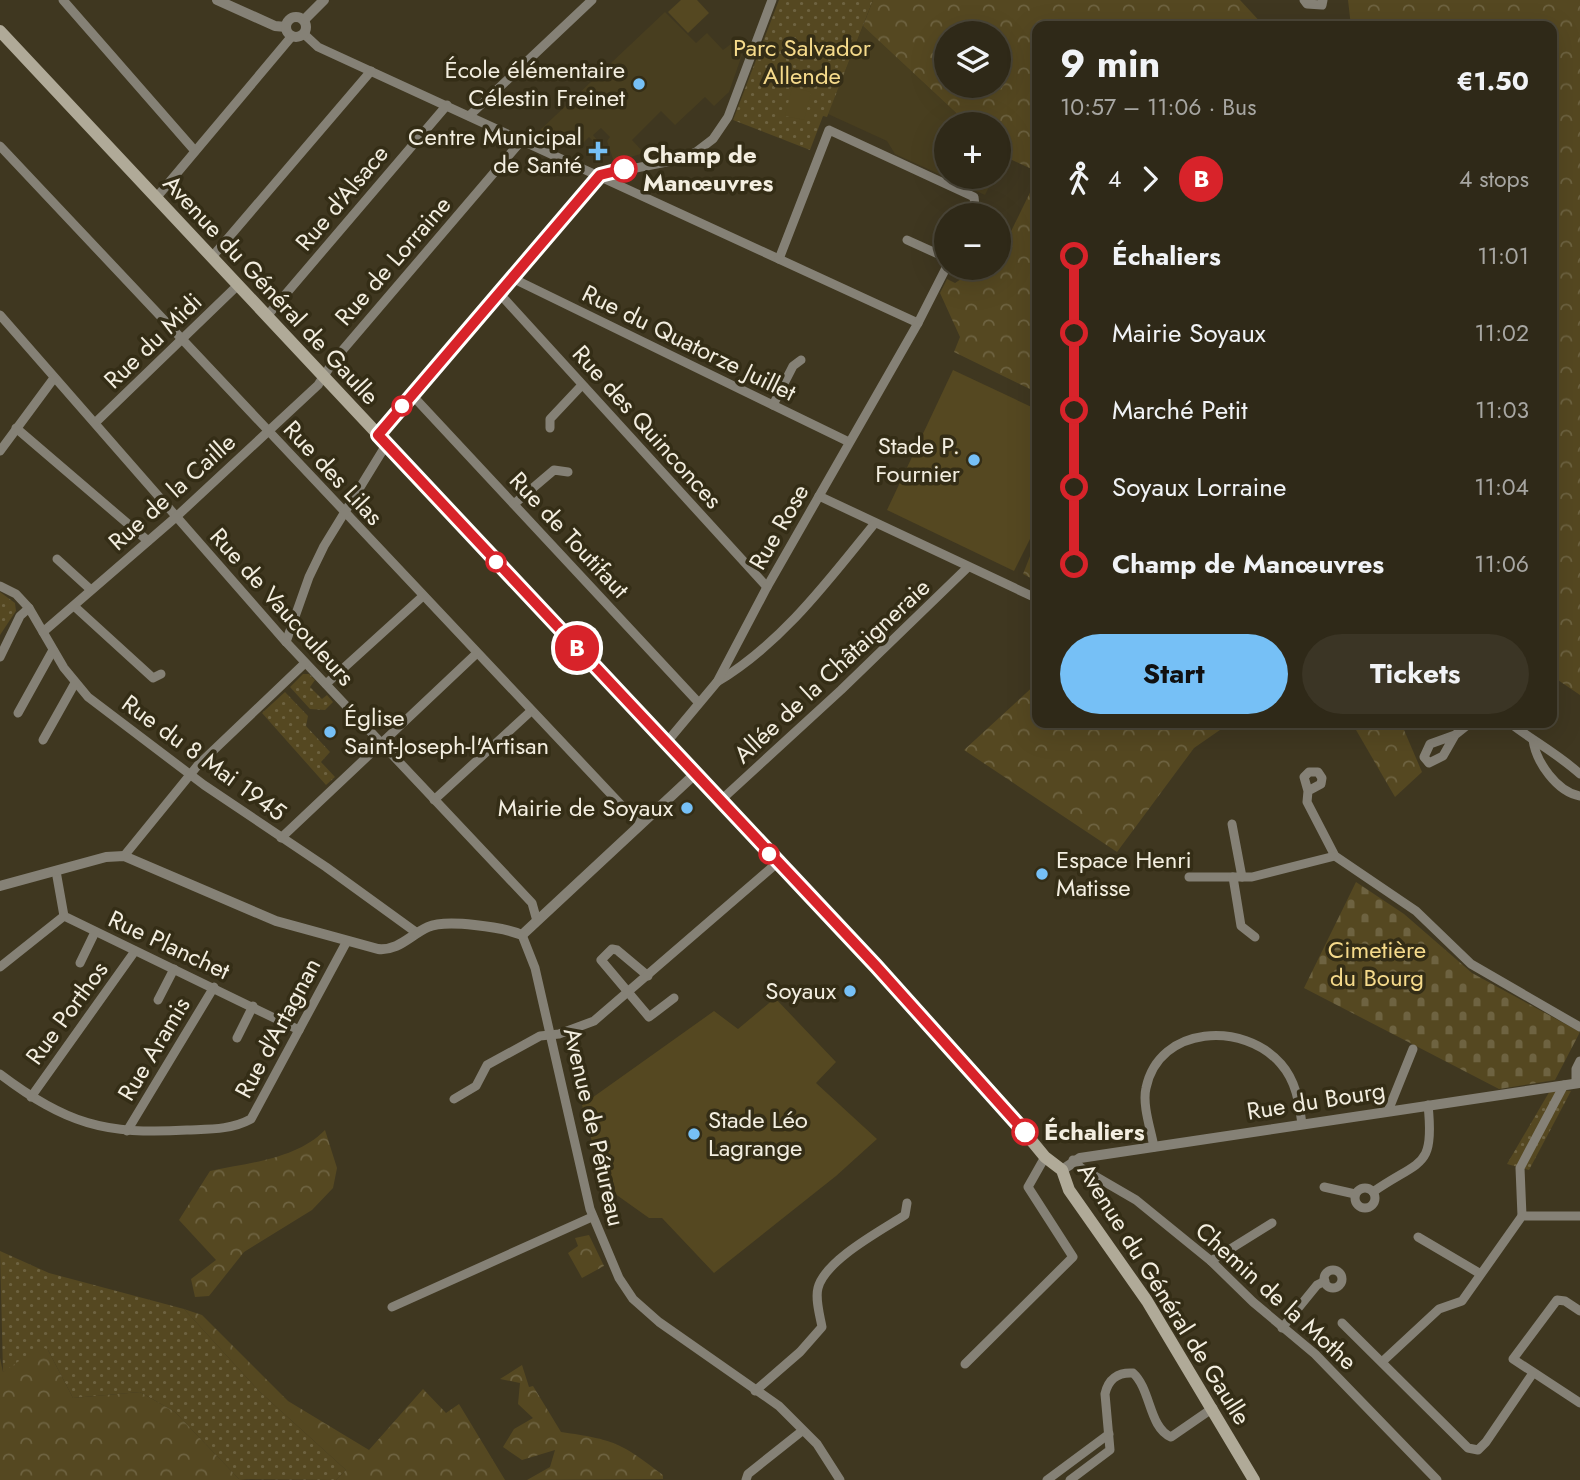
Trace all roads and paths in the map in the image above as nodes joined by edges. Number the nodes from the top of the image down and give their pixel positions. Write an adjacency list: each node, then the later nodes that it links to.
1 (63, 0): 17 (street)
2 (218, 0): 9 (street)
3 (324, 0): 8 (street)
4 (592, 0): 14 (street)
5 (772, 0): 18 (street)
6 (1304, 0): 7 (street)
7 (1323, 0)
8 (304, 20): 9 (street); 10 (street)
9 (289, 31): 10 (street); 17 (street)
10 (304, 34): 12 (street)
11 (1, 36): 19 (main road, Avenue du Général de Gaulle)
12 (371, 71): 13 (street); 23 (street)
13 (447, 104): 14 (street); 30 (street, Rue d'Alsace)
14 (469, 116): 15 (street)
15 (522, 140): 18 (street); 34 (street, Rue de Lorraine)
16 (0, 146): 32 (street, Rue des Lilas)
17 (195, 151): 19 (street)
18 (600, 175): 24 (street); 25 (street)
19 (156, 198): 23 (main road, Avenue du Général de Gaulle)
20 (975, 203): 24 (street)
21 (906, 240): 22 (street)
22 (934, 252)
23 (212, 257): 27 (main road, Avenue du Général de Gaulle)
24 (779, 259): 31 (street)
25 (512, 278): 28 (street); 38 (street, Rue du Quatorze Juillet)
26 (940, 280): 31 (street, Rue Rose)
27 (238, 285): 30 (main road, Avenue du Général de Gaulle); 32 (street, Rue du Midi)
28 (499, 293): 36 (street, Rue des Quinconces); 37 (street)
29 (0, 316): 35 (street, Rue de Vaucouleurs)
30 (267, 316): 34 (main road, Avenue du Général de Gaulle)
31 (918, 323): 44 (street, Rue Rose)
32 (183, 340): 39 (street, Rue du Midi); 42 (street, Rue des Lilas)
33 (801, 360): 38 (street)
34 (323, 377): 42 (street, Rue de la Caille); 43 (main road, Avenue du Général de Gaulle)
35 (54, 378): 39 (street, Rue de Vaucouleurs); 40 (street)
36 (582, 384): 41 (street); 56 (street, Rue des Quinconces)
37 (412, 395): 43 (street); 48 (street, Rue de Toutifaut)
38 (773, 405): 44 (street, Rue du Quatorze Juillet)
39 (95, 424): 50 (street, Rue de Vaucouleurs)
40 (16, 428): 45 (street); 52 (street)
41 (550, 428)
42 (267, 432): 49 (street, Rue des Lilas); 50 (street, Rue de la Caille)
43 (382, 440): 49 (street); 81 (main road, Avenue du Général de Gaulle)
44 (849, 442): 47 (street, Rue Rose)
45 (0, 451)
46 (568, 472): 48 (street)
47 (819, 496): 51 (street); 56 (street, Rue Rose)
48 (514, 504): 72 (street, Rue de Toutifaut)
49 (344, 514): 58 (street, Rue des Lilas); 63 (street)
50 (176, 517): 52 (street, Rue de la Caille); 63 (street, Rue de Vaucouleurs)
51 (875, 523): 54 (street); 69 (street)
52 (148, 541): 57 (street, Rue de la Caille)
53 (57, 559): 57 (street)
54 (968, 567): 59 (street); 88 (street, Allée de la Châtaigneraie)
55 (0, 586): 61 (street, Rue du 8 Mai 1945)
56 (767, 587): 69 (street, Rue Rose)
57 (91, 590): 60 (street, Rue de la Caille)
58 (423, 596): 65 (street, Rue des Lilas); 71 (street)
59 (1032, 596)
60 (74, 606): 62 (street, Rue de la Caille); 68 (street)
61 (29, 608): 62 (street, Rue du 8 Mai 1945); 66 (street)
62 (43, 632): 64 (street, Rue du 8 Mai 1945)
63 (286, 642): 67 (street, Rue de Vaucouleurs)
64 (53, 650): 70 (street, Rue du 8 Mai 1945); 74 (street)
65 (477, 653): 73 (street, Rue des Lilas); 80 (street)
66 (0, 657)
67 (305, 663): 71 (street, Rue de Vaucouleurs); 82 (street)
68 (161, 674)
69 (717, 682): 72 (street, Rue Rose)
70 (75, 683): 78 (street); 82 (street, Rue du 8 Mai 1945)
71 (326, 684): 80 (street, Rue de Vaucouleurs)
72 (698, 702): 81 (street, Rue Rose)
73 (531, 711): 87 (street); 90 (street, Rue des Lilas)
74 (18, 713)
75 (1464, 728): 77 (street)
76 (1517, 728): 79 (street)
77 (1455, 735)
78 (43, 740)
79 (1533, 740): 84 (street); 86 (street)
80 (380, 742): 87 (street, Rue de Vaucouleurs); 91 (street)
81 (666, 743): 83 (main road, Avenue du Général de Gaulle)
82 (190, 774): 91 (street, Rue du 8 Mai 1945); 92 (street)
83 (695, 774): 88 (main road, Avenue du Général de Gaulle); 90 (street)
84 (1580, 774)
85 (1308, 791): 93 (street)
86 (1580, 796)
87 (434, 800): 100 (street, Rue de Vaucouleurs)
88 (720, 801): 94 (main road, Avenue du Général de Gaulle)
89 (1232, 824): 97 (street)
90 (640, 825): 100 (street)
91 (281, 838): 102 (street, Rue du 8 Mai 1945)
92 (124, 856): 95 (street); 105 (street)
93 (1335, 856): 97 (street); 116 (street)
94 (778, 863): 110 (street); 132 (main road, Avenue du Général de Gaulle)
95 (57, 871): 98 (street); 99 (street)
96 (1189, 877): 97 (street)
97 (1237, 877): 104 (street)
98 (0, 887)
99 (64, 916): 101 (street, Rue Planchet); 108 (street)
100 (537, 920): 103 (street)
101 (95, 932): 106 (street, Rue Planchet); 107 (street)
102 (417, 933): 103 (street); 105 (street)
103 (522, 935): 118 (street, Avenue de Pétureau)
104 (1255, 937)
105 (347, 941): 117 (street, Rue d'Artagnan)
106 (135, 951): 109 (street, Rue Planchet); 125 (street, Rue Porthos)
107 (80, 963)
108 (0, 967)
109 (174, 969): 111 (street, Rue Planchet); 114 (street)
110 (648, 976): 112 (street); 112 (street)
111 (214, 987): 115 (street, Rue Planchet); 130 (street, Rue Aramis)
112 (629, 993): 113 (street); 118 (street)
113 (674, 998)
114 (158, 1000)
115 (253, 1006): 117 (street, Rue Planchet); 119 (street)
116 (1580, 1027)
117 (299, 1030): 130 (street, Rue d'Artagnan)
118 (552, 1035): 126 (street); 141 (street, Avenue de Pétureau)
119 (237, 1038)
120 (1413, 1049): 128 (street)
121 (1580, 1061): 123 (street)
122 (0, 1074): 125 (street, Rue d'Artagnan)
123 (1578, 1083): 124 (street, Rue du Bourg)
124 (1564, 1085): 127 (street, Rue du Bourg); 139 (street)
125 (31, 1097): 130 (street, Rue d'Artagnan)
126 (454, 1099)
127 (1428, 1105): 128 (street, Rue du Bourg); 136 (street)
128 (1388, 1111): 129 (street, Rue du Bourg)
129 (1302, 1124): 131 (street, Rue du Bourg); 131 (street)
130 (127, 1131)
131 (1154, 1147): 133 (street, Rue du Bourg)
132 (1045, 1157): 134 (main road, Avenue du Général de Gaulle); 152 (street)
133 (1073, 1160): 134 (street); 144 (street, Chemin de la Mothe)
134 (1062, 1170): 156 (main road, Avenue du Général de Gaulle)
135 (1324, 1187): 137 (street)
136 (1373, 1192): 137 (street); 137 (street)
137 (1355, 1194)
138 (907, 1203): 154 (street)
139 (1522, 1216): 140 (street); 145 (street)
140 (1580, 1216)
141 (592, 1217): 147 (street); 154 (street, Avenue de Pétureau)
142 (1272, 1223): 144 (street)
143 (1418, 1237): 145 (street)
144 (1211, 1261): 150 (street, Chemin de la Mothe)
145 (1479, 1273): 151 (street)
146 (1325, 1281): 150 (street)
147 (392, 1307)
148 (1580, 1311): 153 (street)
149 (1342, 1323): 151 (street)
150 (1282, 1328): 164 (street, Chemin de la Mothe)
151 (1383, 1362): 153 (street)
152 (965, 1364)
153 (1533, 1373): 155 (street)
154 (755, 1391): 157 (street, Avenue de Pétureau)
155 (1580, 1403)
156 (1213, 1408): 158 (street); 163 (main road, Avenue du Général de Gaulle)
157 (802, 1431): 159 (street); 160 (street, Avenue de Pétureau)
158 (1109, 1434): 161 (street); 162 (street)
159 (747, 1480)
160 (840, 1480)
161 (1047, 1480)
162 (1070, 1480)
163 (1254, 1480)
164 (1437, 1480)

